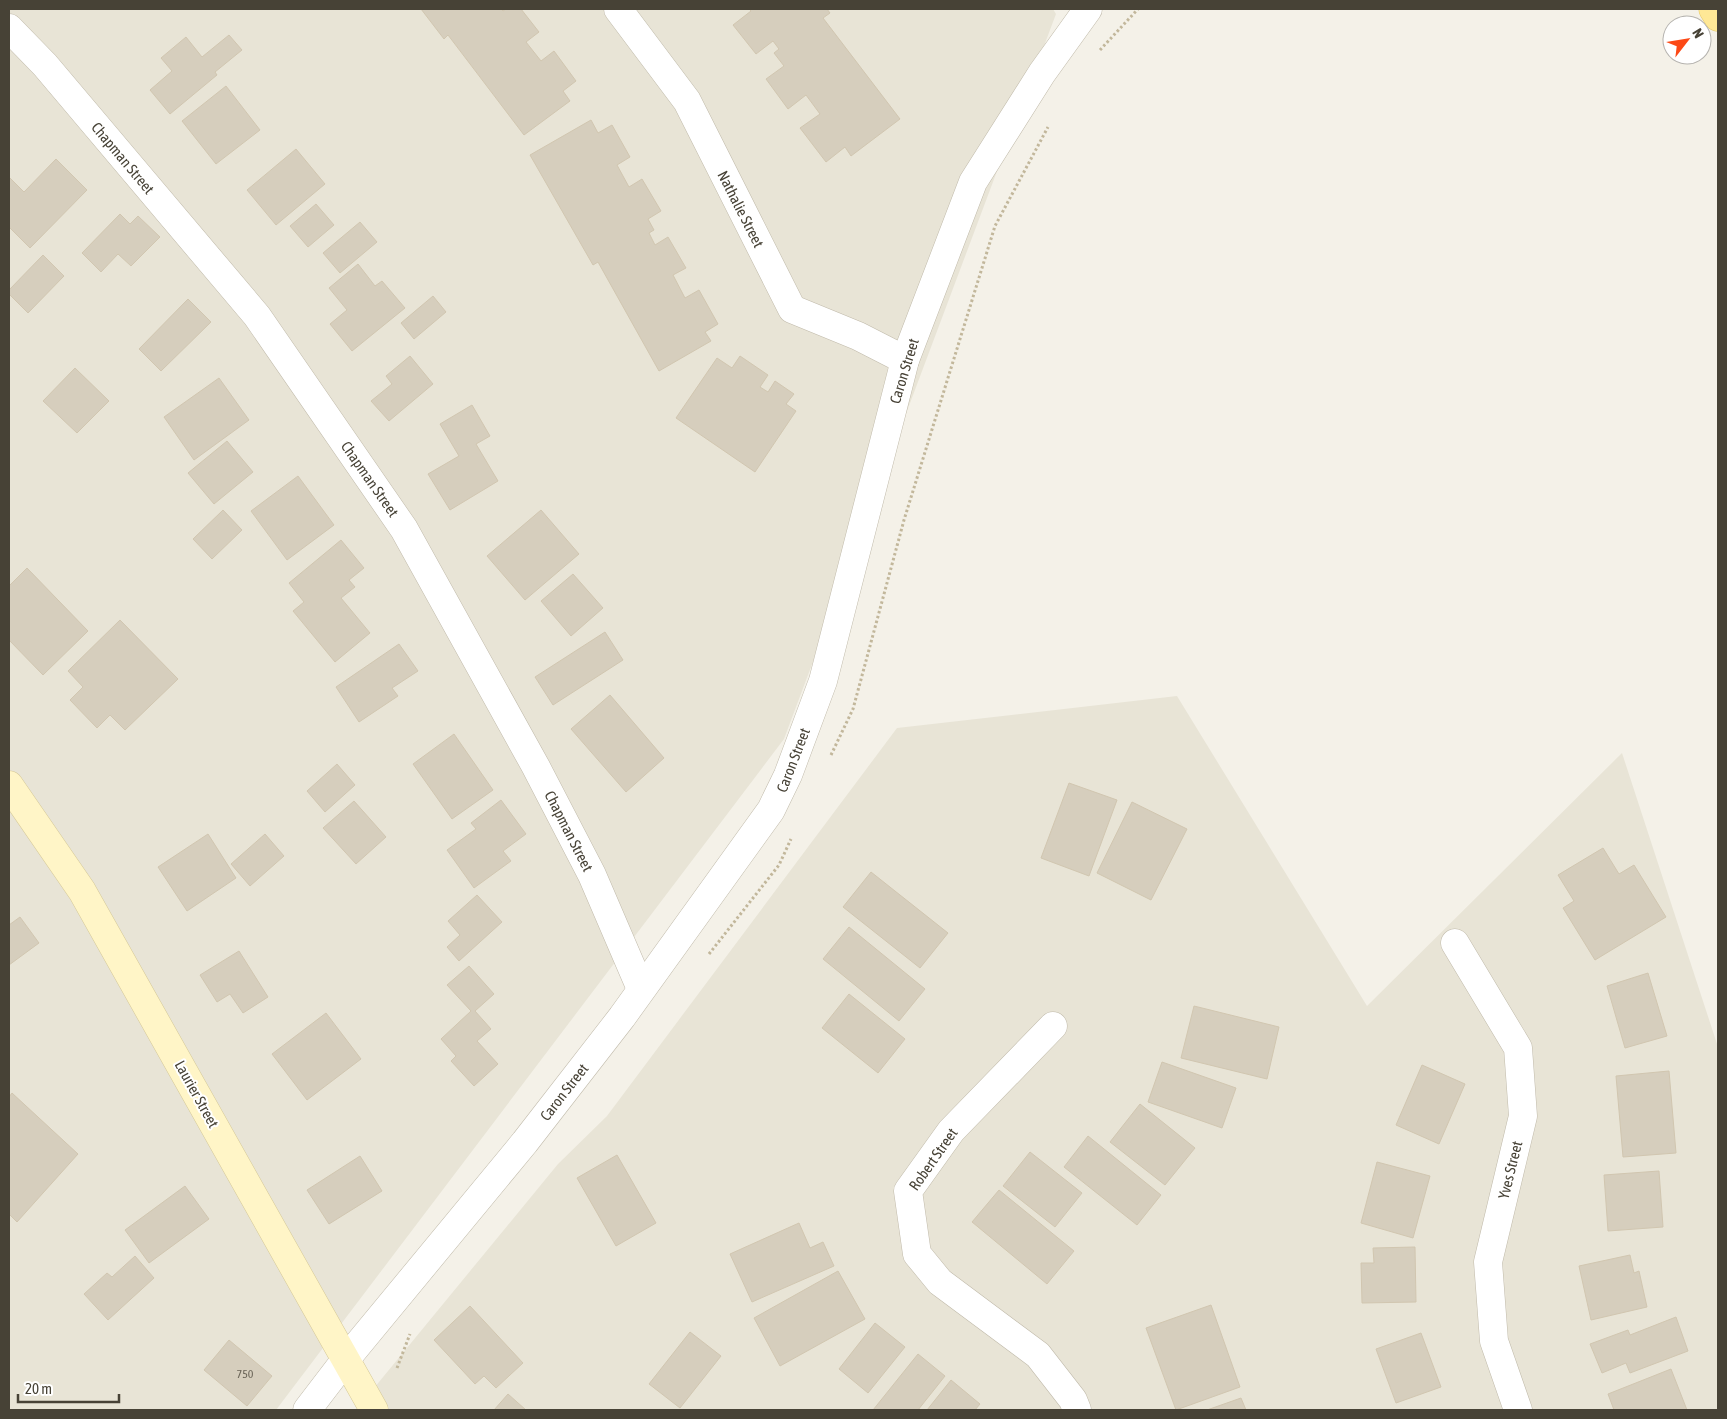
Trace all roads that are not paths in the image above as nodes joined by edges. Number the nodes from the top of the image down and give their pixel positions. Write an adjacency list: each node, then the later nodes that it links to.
1 (618, 9): 6 (street, Nathalie Street)
2 (1088, 9): 6 (street, Caron Street)
3 (1713, 9): 4 (main road)
4 (1718, 17)
5 (9, 28): 9 (street, Chapman Street)
6 (905, 360): 9 (street, Caron Street)
7 (9, 785): 11 (main road, Laurier Street)
8 (1455, 943): 15 (street, Yves Street)
9 (641, 989): 11 (street, Caron Street)
10 (1053, 1026): 14 (street, Robert Street)
11 (346, 1359): 12 (street, Caron Street); 13 (main road, Laurier Street)
12 (307, 1410)
13 (374, 1410)
14 (1077, 1410)
15 (1518, 1410)

